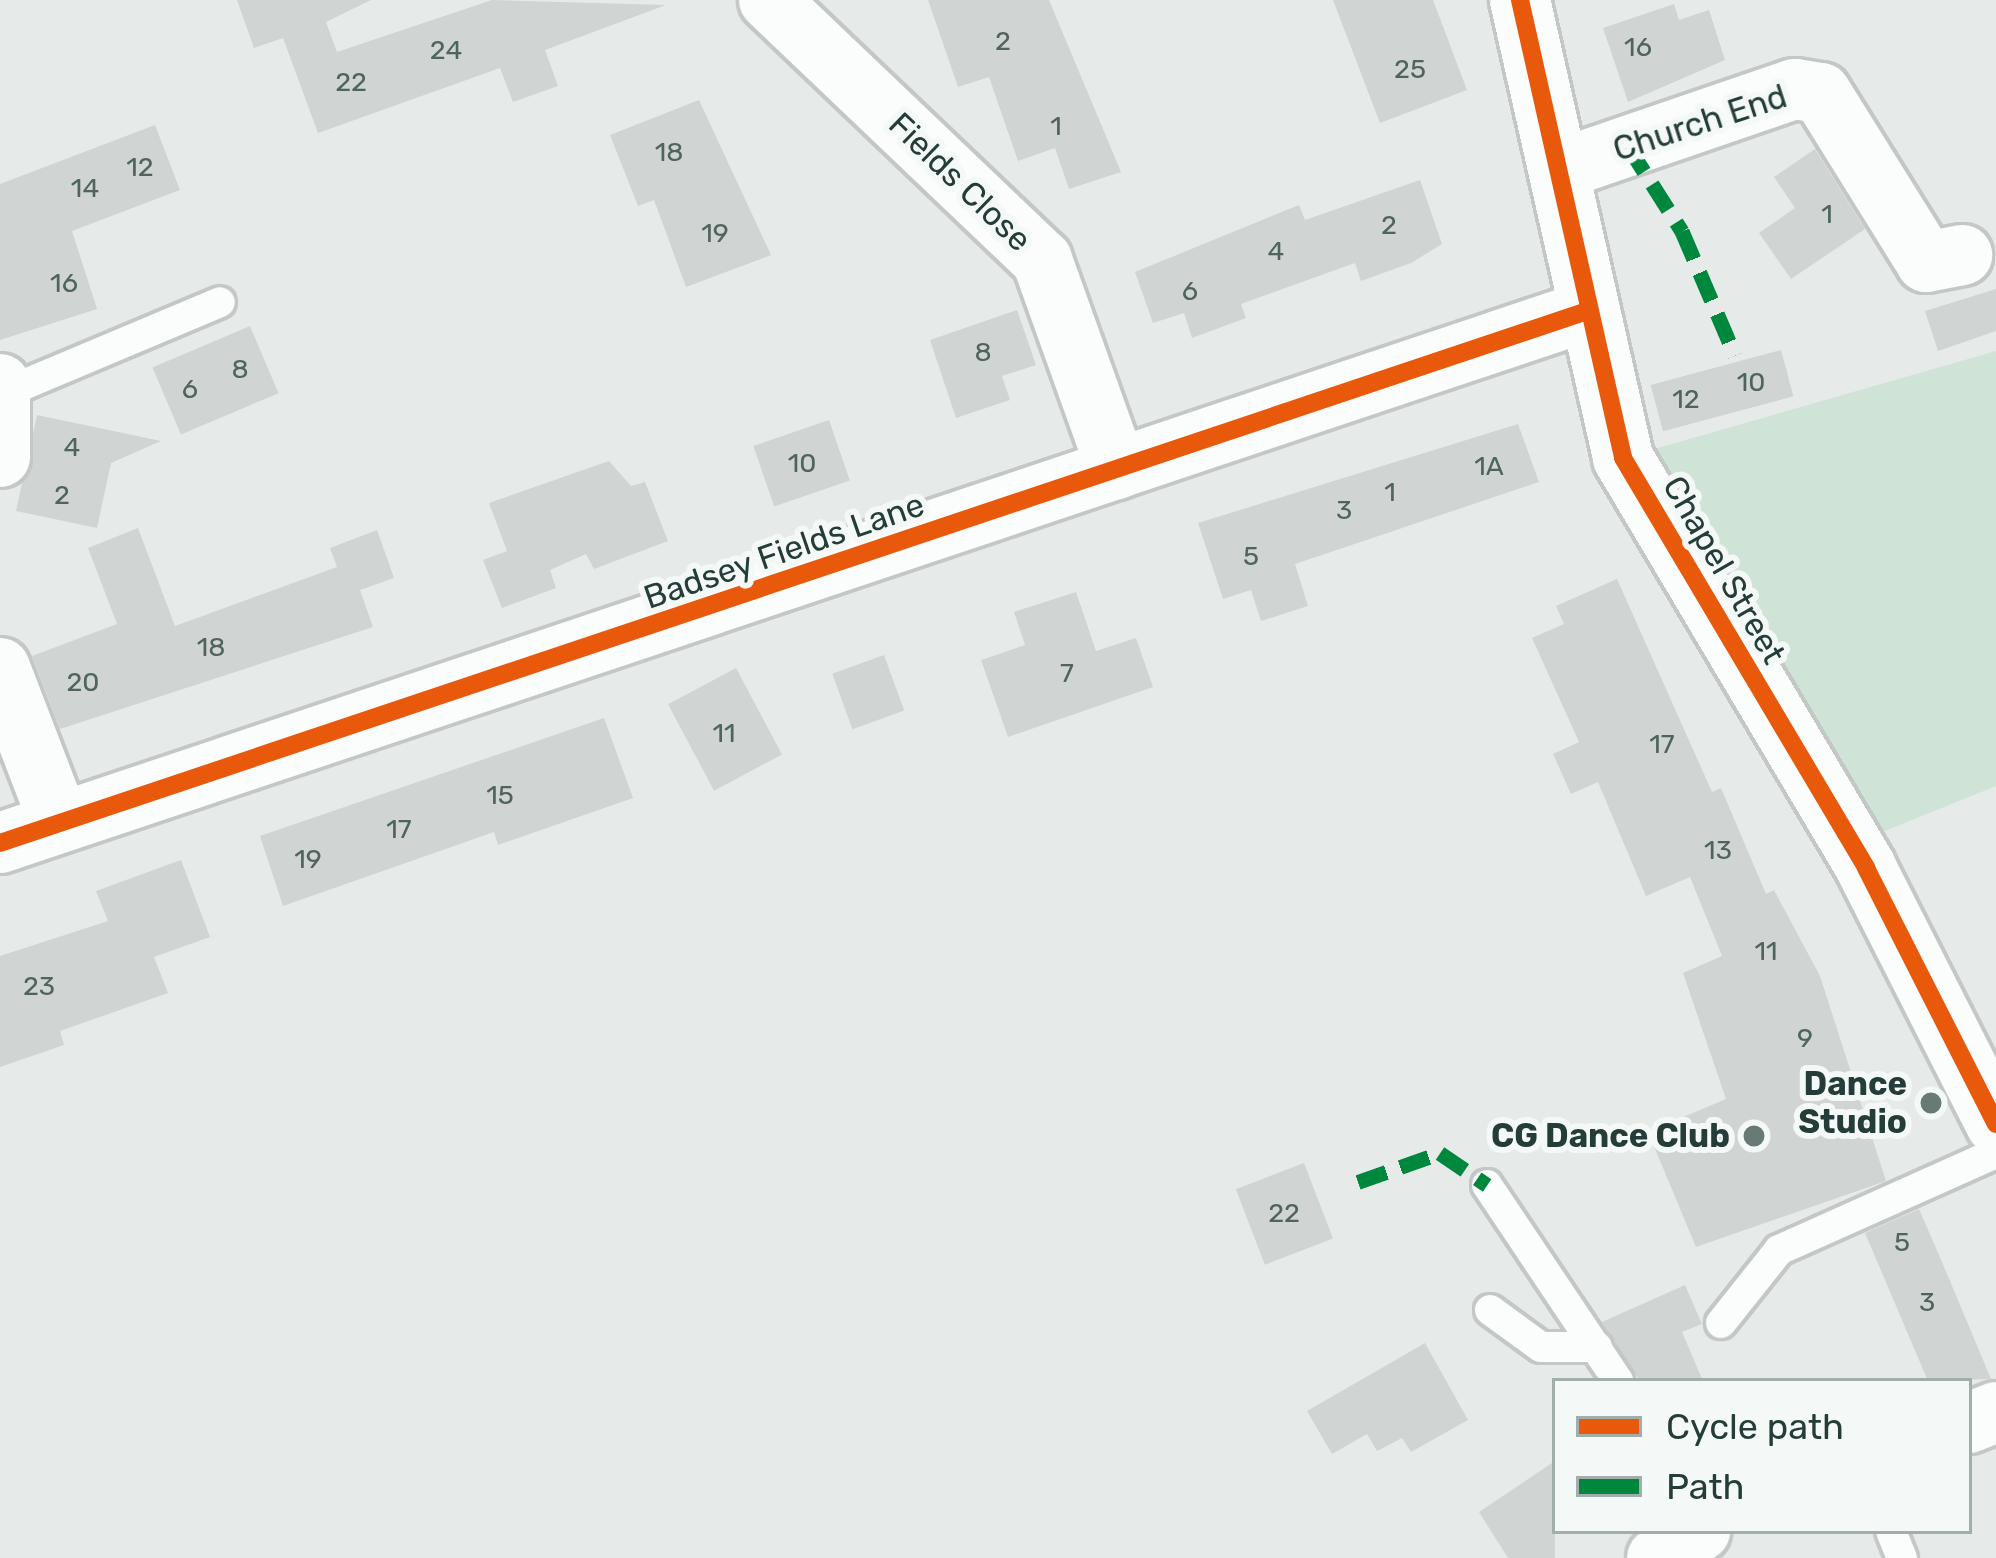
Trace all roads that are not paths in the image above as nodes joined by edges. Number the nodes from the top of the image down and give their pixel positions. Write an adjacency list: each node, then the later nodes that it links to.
1 (769, 0): 9 (street, Fields Close)
2 (1520, 0): 3 (street, Chapel Street)
3 (1561, 169): 4 (street, Church End); 6 (street, Chapel Street)
4 (1962, 255)
5 (220, 302): 7 (lane)
6 (1587, 311): 9 (street, Badsey Fields Lane); 13 (street, Chapel Street)
7 (2, 388): 8 (street)
8 (0, 458)
9 (1117, 469): 11 (street, Badsey Fields Lane)
10 (0, 668): 11 (street)
11 (59, 822): 12 (street, Badsey Fields Lane)
12 (0, 844)
13 (1996, 1124)
14 (1996, 1153): 17 (lane)
15 (1487, 1185): 18 (lane)
16 (1490, 1310): 18 (lane)
17 (1721, 1323)
18 (1597, 1347): 19 (lane)
19 (1616, 1378)

